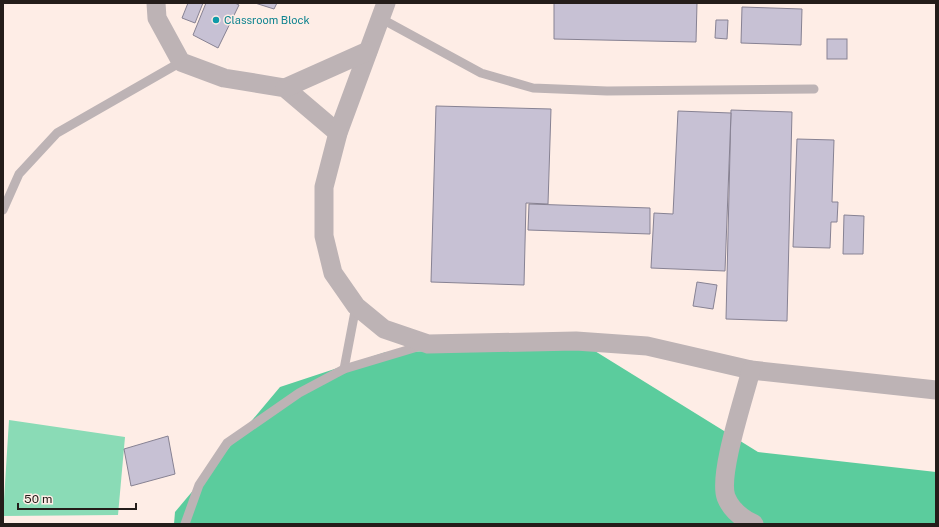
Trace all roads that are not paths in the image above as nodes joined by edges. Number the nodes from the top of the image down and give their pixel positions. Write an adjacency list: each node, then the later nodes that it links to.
1 (156, 3): 4 (street)
2 (383, 11): 3 (street); 6 (lane)
3 (368, 51): 5 (street); 7 (street)
4 (181, 62): 5 (street); 8 (lane)
5 (285, 88): 7 (street)
6 (814, 89)
7 (338, 133): 9 (street)
8 (3, 210)
9 (356, 306): 10 (street); 11 (lane)
10 (428, 344): 11 (lane); 12 (street)
11 (344, 369): 14 (lane)
12 (752, 370): 13 (street); 15 (street)
13 (936, 390)
14 (185, 524)
15 (754, 524)

